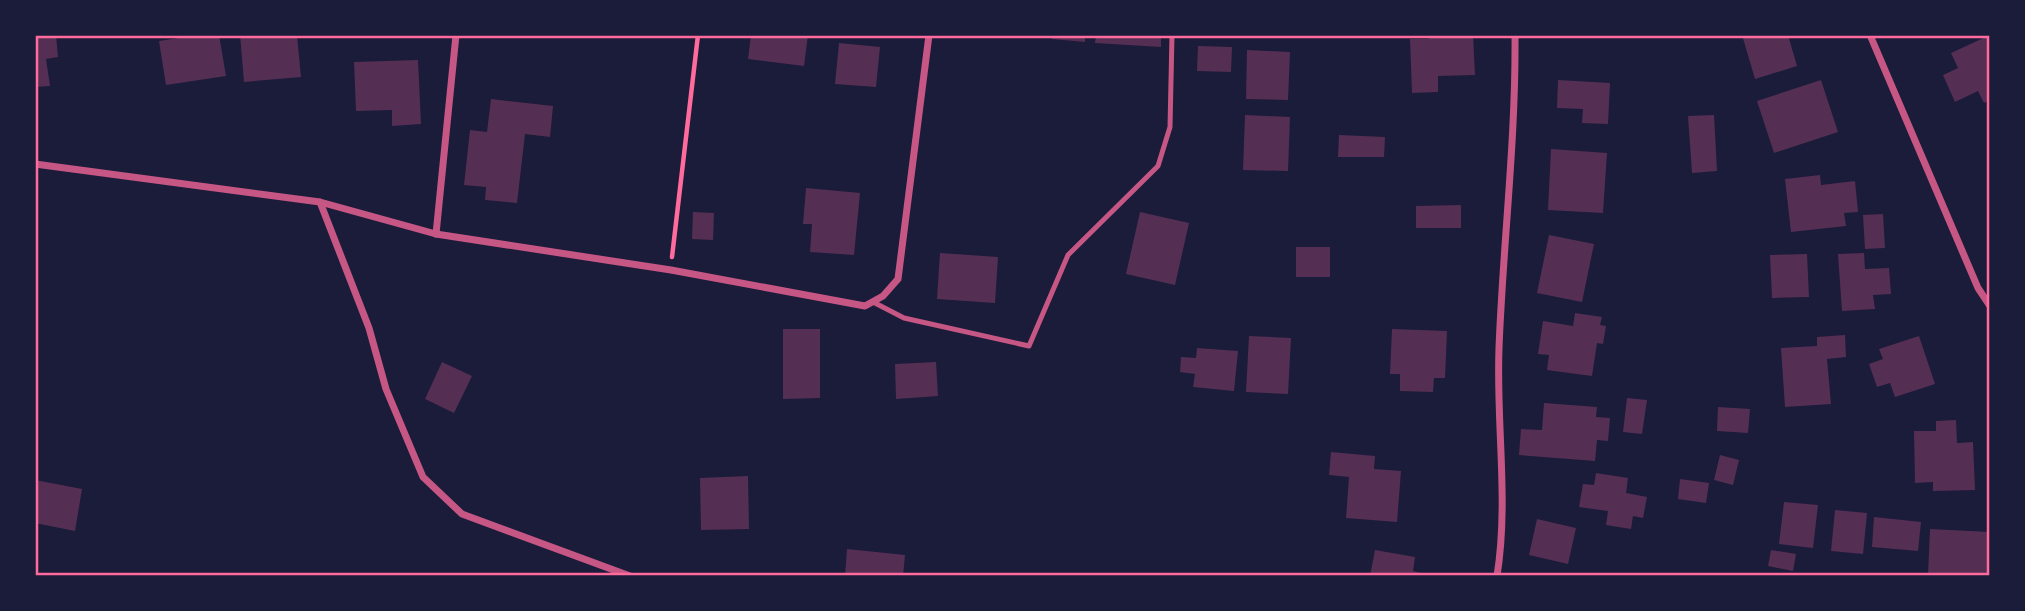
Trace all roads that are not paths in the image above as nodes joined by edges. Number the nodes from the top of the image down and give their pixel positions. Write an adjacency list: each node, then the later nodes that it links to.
1 (456, 35): 8 (street)
2 (929, 35): 9 (street)
3 (1172, 35): 9 (lane)
4 (1515, 35): 12 (street)
5 (1870, 35): 10 (street)
6 (35, 164): 7 (street)
7 (320, 202): 8 (street); 11 (street)
8 (436, 234): 9 (street)
9 (873, 302)
10 (1990, 306)
11 (630, 576)
12 (1497, 576)

